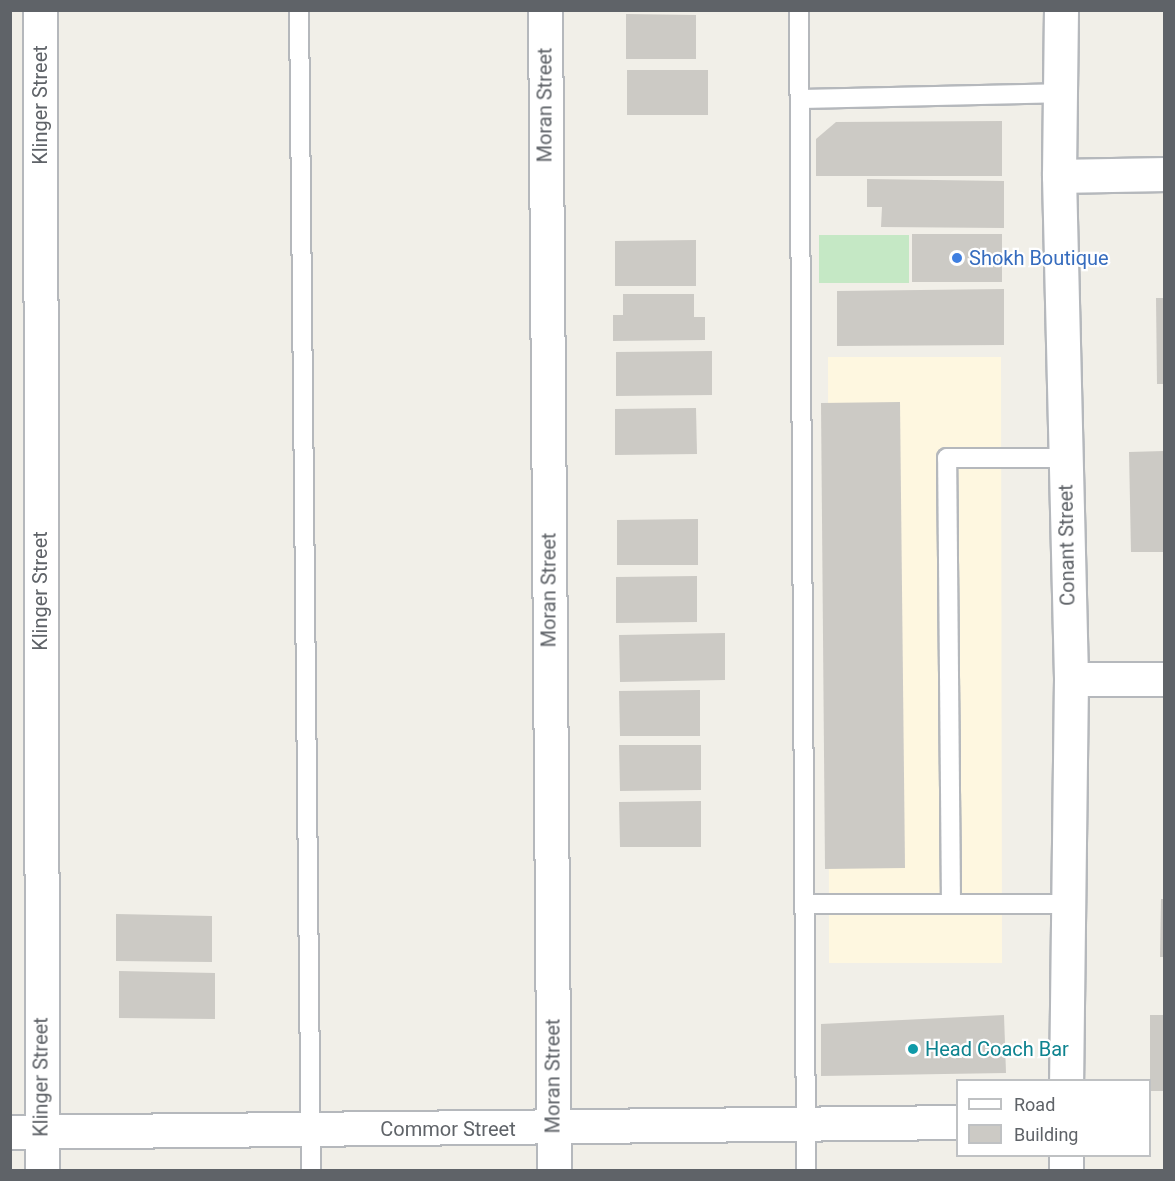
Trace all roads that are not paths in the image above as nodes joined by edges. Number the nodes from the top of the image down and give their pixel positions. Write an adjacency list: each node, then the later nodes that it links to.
1 (40, 10): 21 (street, Klinger Street)
2 (299, 10): 20 (lane)
3 (545, 10): 19 (street, Moran Street)
4 (799, 10): 7 (lane)
5 (1061, 10): 6 (street, Conant Street)
6 (1060, 93): 7 (lane); 9 (street, Conant Street)
7 (800, 99): 14 (lane)
8 (1164, 174): 9 (street)
9 (1059, 176): 10 (street, Conant Street)
10 (1065, 458): 11 (street, Conant Street); 13 (lane)
11 (1071, 679): 12 (street); 15 (street, Conant Street)
12 (1164, 679)
13 (951, 903): 14 (lane); 15 (lane)
14 (804, 904): 18 (lane)
15 (1068, 904): 16 (street, Conant Street)
16 (1066, 1079)
17 (956, 1122): 18 (street, Commor Street)
18 (805, 1124): 19 (street, Commor Street); 25 (lane)
19 (554, 1128): 20 (street, Commor Street); 24 (street, Moran Street)
20 (311, 1130): 21 (street, Commor Street); 23 (lane)
21 (26, 1132): 22 (street, Klinger Street)
22 (42, 1170)
23 (311, 1170)
24 (554, 1170)
25 (806, 1170)

